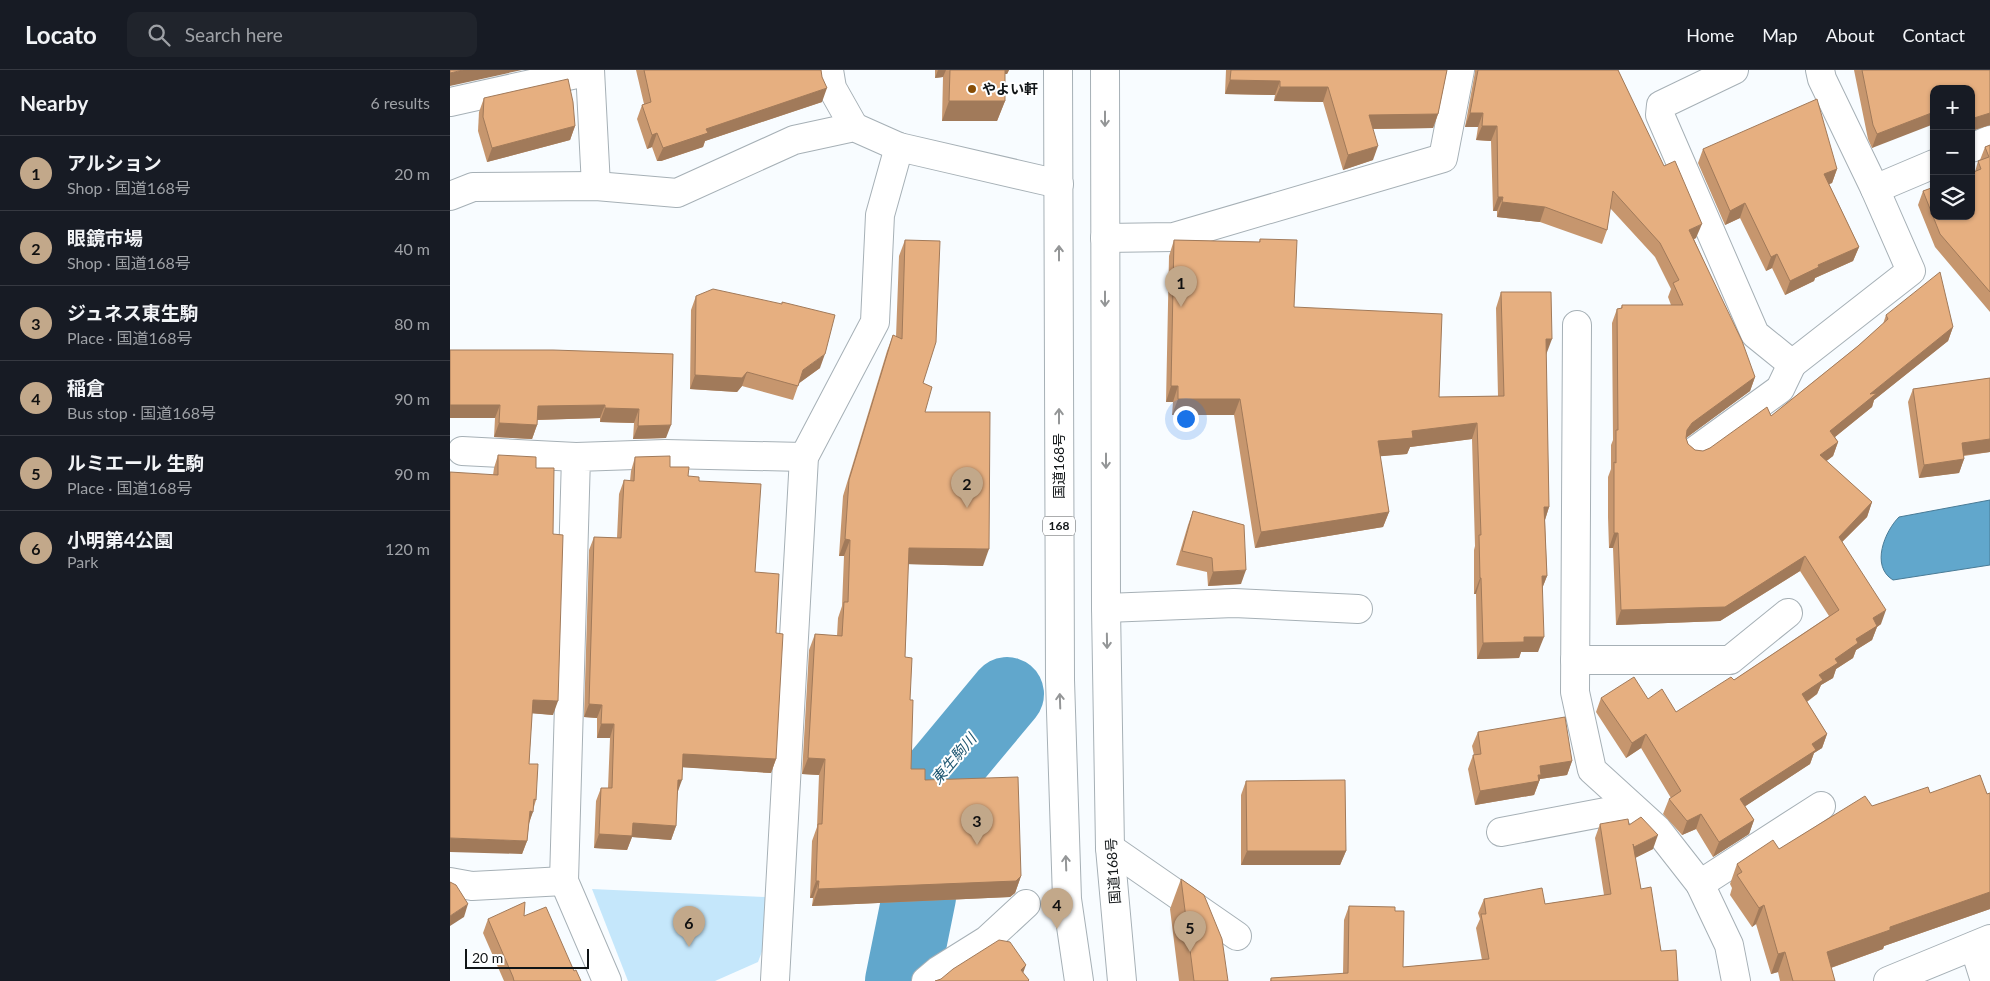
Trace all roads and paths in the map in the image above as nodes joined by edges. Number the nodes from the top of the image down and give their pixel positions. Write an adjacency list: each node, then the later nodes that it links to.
1 (590, 70): 8 (main road); 15 (main road)
2 (829, 70): 9 (main road)
3 (1058, 70): 14 (main road, 国道168号 / 168)
4 (1105, 70): 18 (main road, 国道168号, one-way to 18)
5 (1460, 70): 18 (main road)
6 (1734, 70): 20 (main road)
7 (1820, 70): 16 (main road)
8 (450, 102)
9 (854, 127): 12 (main road); 15 (main road)
10 (1990, 140): 11 (main road)
11 (1975, 146)
12 (899, 147): 14 (main road); 24 (main road)
13 (1930, 166): 16 (main road)
14 (1059, 184): 42 (main road, 国道168号 / 168, one-way to 14)
15 (596, 186): 17 (main road)
16 (1875, 189): 20 (main road)
17 (450, 196)
18 (1105, 238): 25 (main road, 国道168号, one-way to 25)
19 (1577, 325): 28 (main road)
20 (1792, 364): 21 (main road)
21 (1696, 450)
22 (462, 451): 23 (main road)
23 (576, 457): 24 (main road); 33 (main road)
24 (804, 457): 40 (main road)
25 (1106, 608): 26 (main road); 32 (main road, 国道168号, one-way to 32)
26 (1358, 609)
27 (1788, 613): 28 (main road)
28 (1575, 660): 30 (main road)
29 (1821, 806): 35 (main road)
30 (1632, 807): 31 (main road); 35 (main road)
31 (1501, 832)
32 (1110, 848): 37 (main road); 43 (main road, 国道168号)
33 (564, 881): 34 (main road); 39 (main road)
34 (450, 882)
35 (1700, 884): 44 (main road)
36 (1026, 904): 41 (main road)
37 (1237, 936)
38 (1982, 942): 45 (main road); 46 (main road)
39 (608, 981)
40 (774, 981)
41 (926, 981)
42 (1079, 981)
43 (1122, 981)
44 (1736, 981)
45 (1888, 981)
46 (1985, 981)

